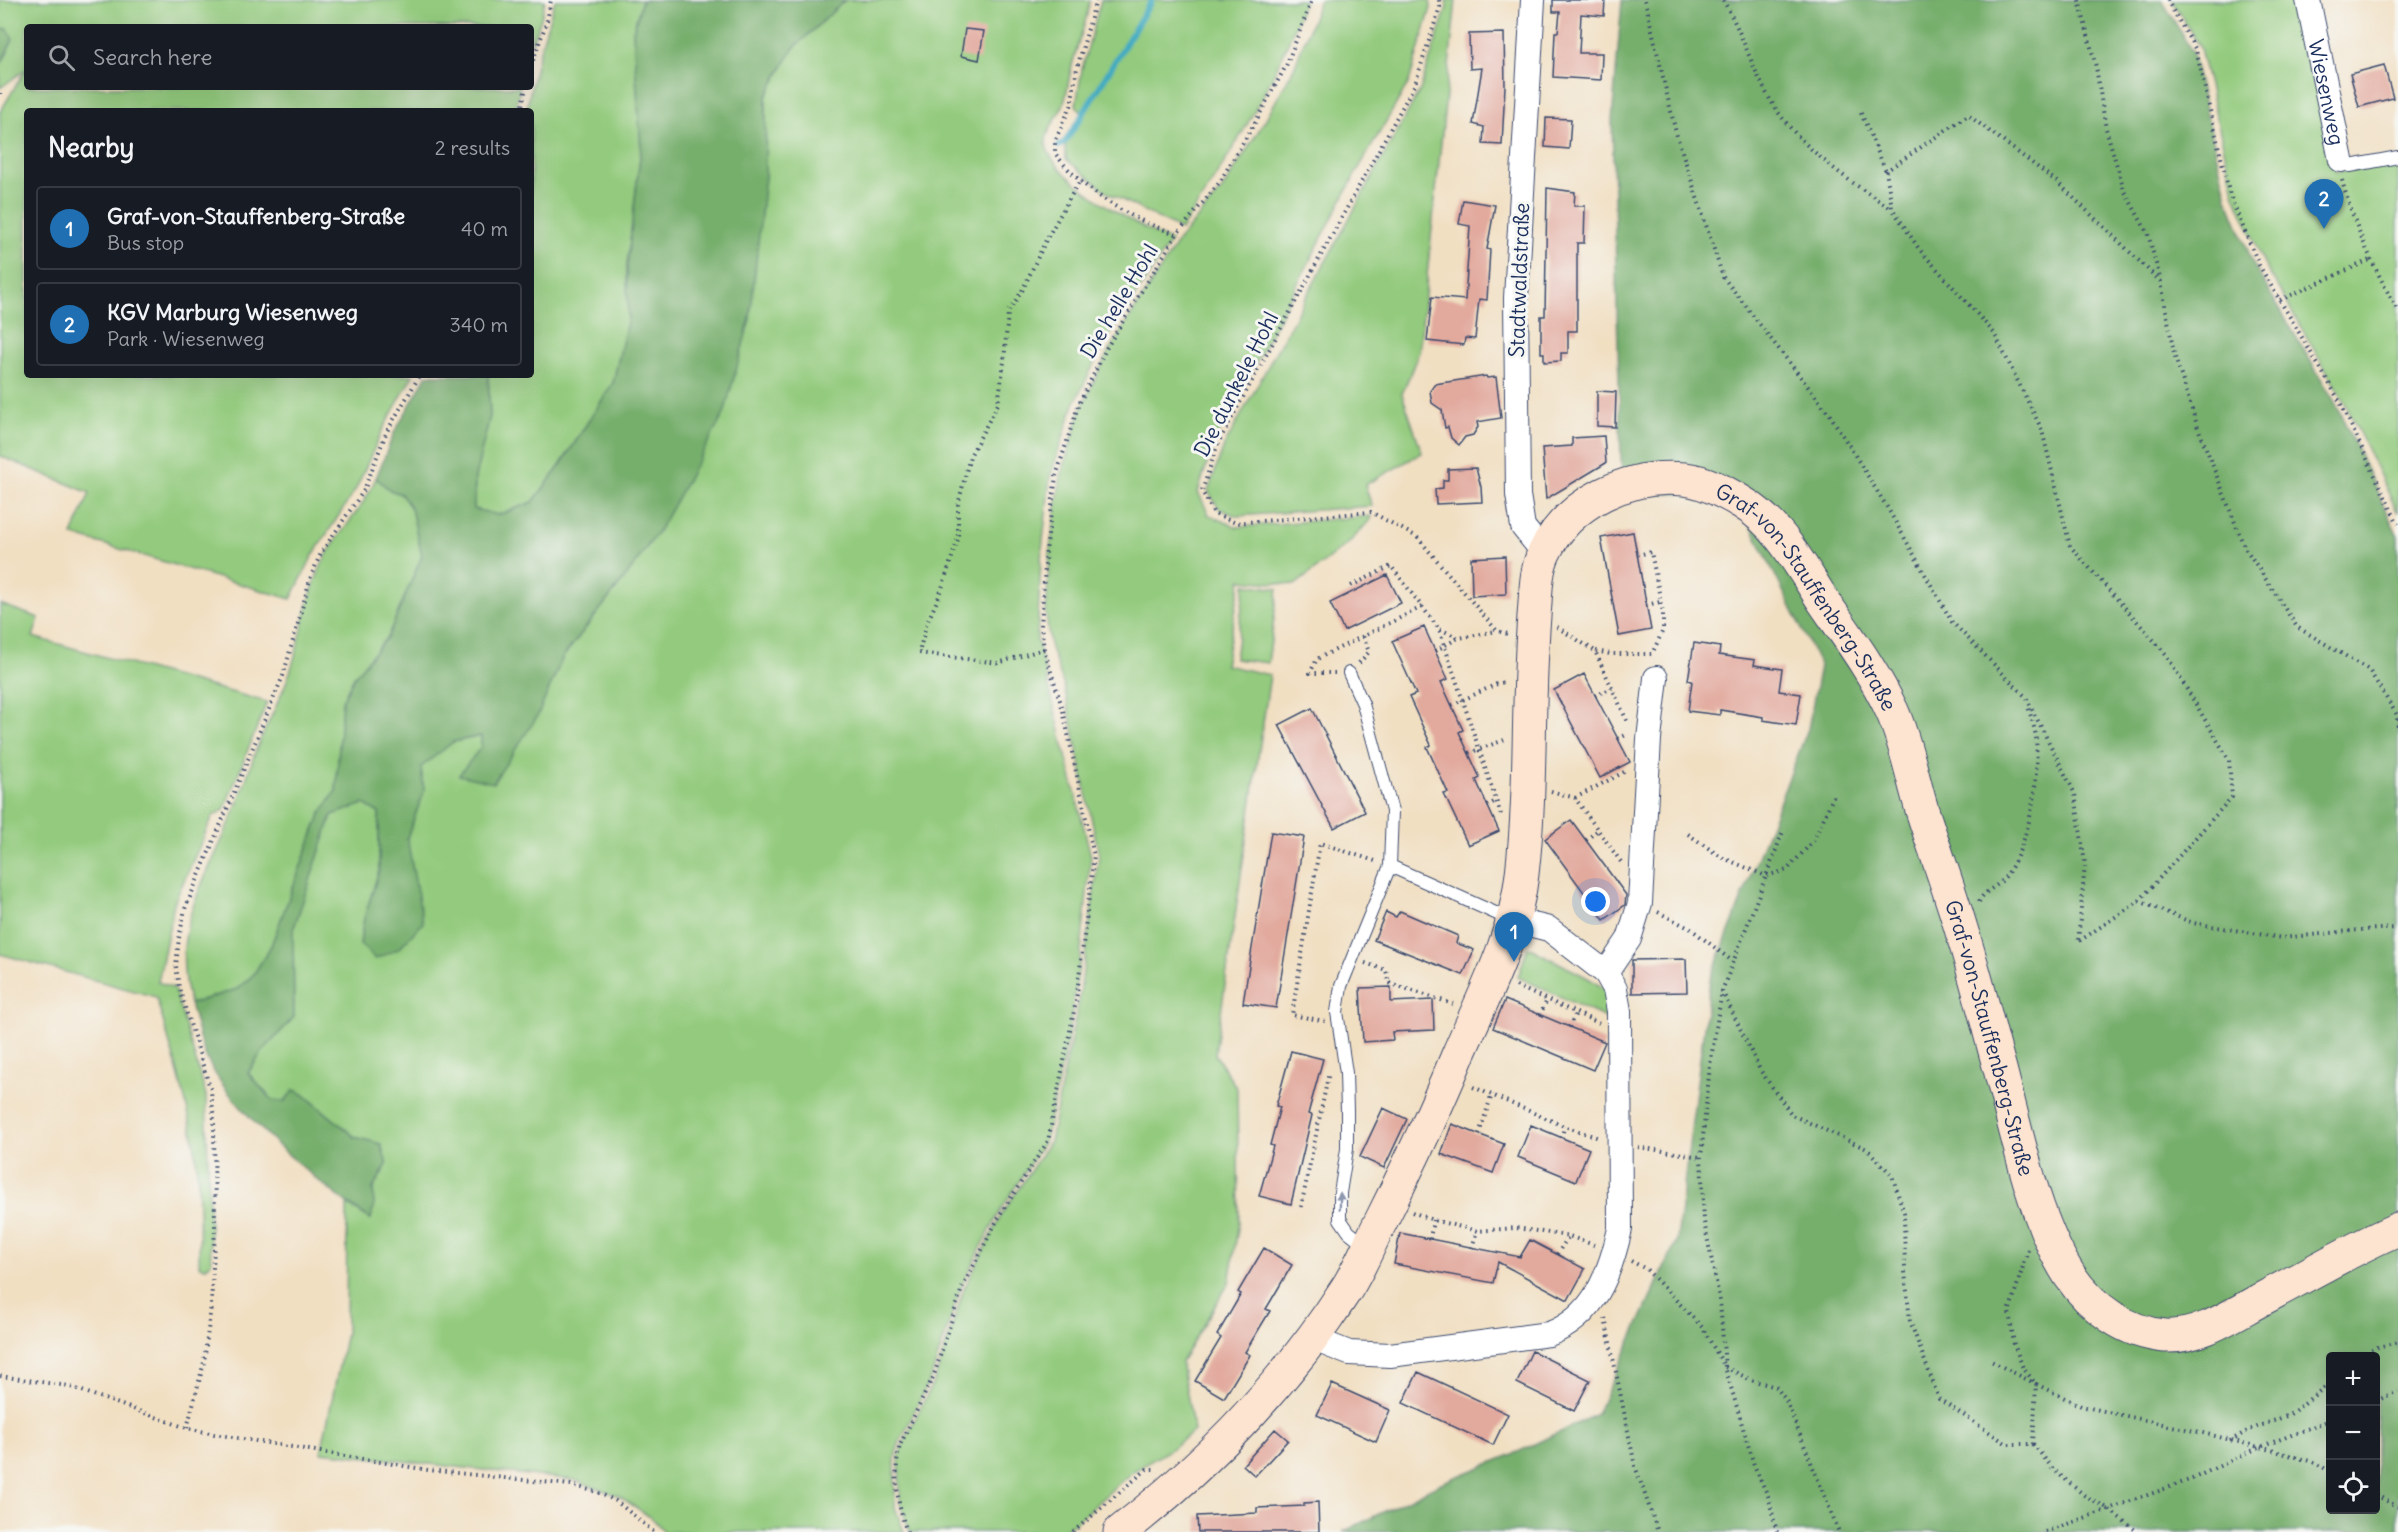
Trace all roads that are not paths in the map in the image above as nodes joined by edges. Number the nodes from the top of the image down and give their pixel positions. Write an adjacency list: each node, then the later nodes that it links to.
1 (1533, 0): 5 (street, Stadtwaldstraße)
2 (2308, 0): 4 (street, Wiesenweg)
3 (2398, 157): 4 (lane, Wiesenweg)
4 (2341, 160)
5 (1544, 553): 9 (street, Graf-von-Stauffenberg-Straße); 11 (street, Graf-von-Stauffenberg-Straße)
6 (1349, 673): 8 (lane)
7 (1656, 678): 10 (street)
8 (1390, 866): 9 (lane); 12 (lane, one-way to 8)
9 (1512, 920): 10 (street); 12 (street, Graf-von-Stauffenberg-Straße)
10 (1606, 973): 13 (street)
11 (2398, 1229)
12 (1369, 1248): 13 (street, Graf-von-Stauffenberg-Straße)
13 (1311, 1338): 14 (street, Graf-von-Stauffenberg-Straße)
14 (1120, 1532)

